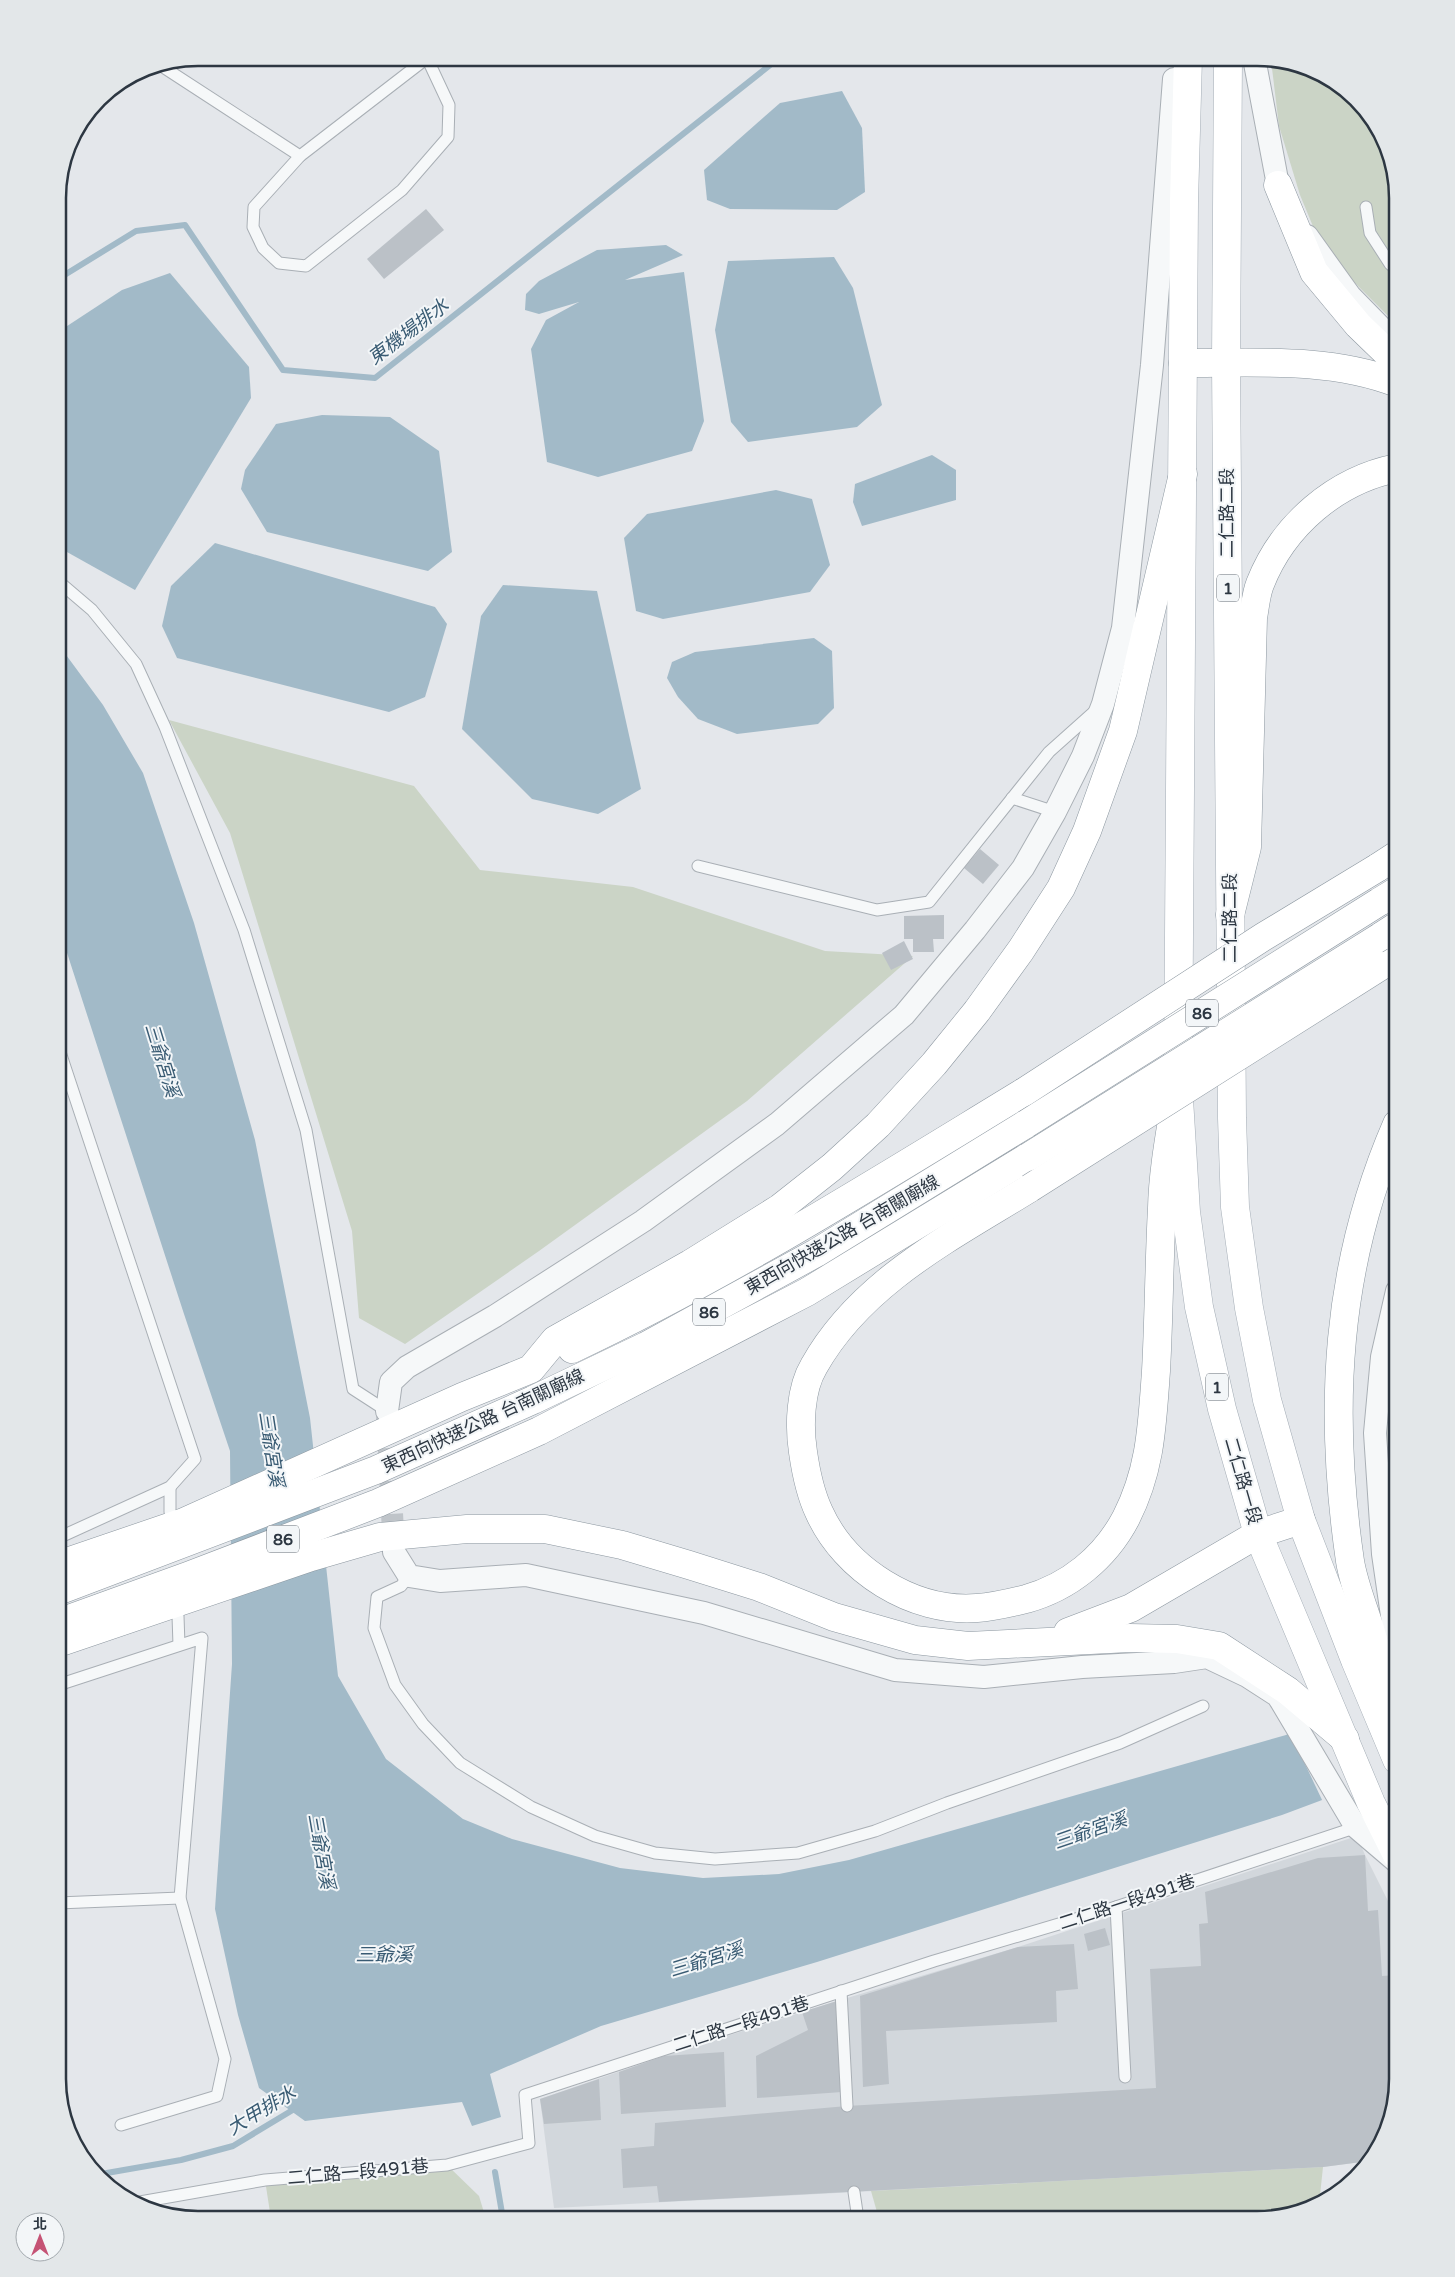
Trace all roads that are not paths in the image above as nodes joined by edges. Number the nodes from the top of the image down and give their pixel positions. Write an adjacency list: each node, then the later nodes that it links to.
1 (416, 66): 8 (lane)
2 (431, 66): 8 (lane)
3 (1174, 67): 20 (street)
4 (1188, 67): 14 (main road, 1)
5 (1228, 67): 15 (main road, 二仁路二段 / 1)
6 (1256, 67): 9 (street)
7 (168, 70): 8 (lane)
8 (300, 156)
9 (1278, 185): 12 (street); 13 (main road)
10 (1366, 207): 11 (lane)
11 (1389, 262)
12 (1389, 334)
13 (1389, 354)
14 (1183, 363): 15 (main road); 18 (main road, 1)
15 (1226, 363): 16 (main road); 26 (main road, 二仁路二段 / 1)
16 (1389, 381)
17 (1389, 470): 26 (main road)
18 (1183, 474): 29 (main road, 1); 32 (main road)
19 (67, 588): 33 (lane)
20 (1103, 704): 21 (lane); 22 (street)
21 (1012, 798): 22 (lane); 24 (lane)
22 (1055, 812): 33 (street)
23 (1387, 861): 32 (main road, bridge)
24 (698, 866)
25 (1388, 897): 36 (main road, 東西向快速公路 台南關廟線 / 86, bridge)
26 (1230, 915): 35 (main road, 二仁路二段 / 1)
27 (1389, 946): 29 (main road, bridge); 43 (main road, 東西向快速公路 台南關廟線 / 86, bridge)
28 (67, 1072): 34 (lane)
29 (1178, 1083): 38 (main road, 二仁路一段 / 1)
30 (1389, 1148): 48 (main road)
31 (1389, 1328): 48 (street)
32 (531, 1369): 36 (main road)
33 (387, 1411)
34 (170, 1487): 36 (lane); 37 (lane)
35 (1301, 1520): 38 (main road); 48 (main road, 1)
36 (180, 1526): 40 (main road); 42 (main road, 東西向快速公路 台南關廟線 / 86)
37 (66, 1534)
38 (1258, 1534): 46 (main road); 52 (main road, 二仁路一段 / 1)
39 (387, 1545): 41 (street); 43 (main road); 46 (main road)
40 (66, 1562)
41 (409, 1576): 50 (street); 51 (lane)
42 (66, 1587)
43 (186, 1597): 44 (main road, 東西向快速公路 台南關廟線 / 86); 45 (main road); 47 (lane)
44 (66, 1621)
45 (66, 1640)
46 (1028, 1643): 50 (main road)
47 (179, 1645): 49 (lane); 57 (lane)
48 (1386, 1649): 53 (main road)
49 (66, 1682)
50 (1283, 1693): 52 (main road); 54 (street)
51 (1203, 1706)
52 (1345, 1739): 54 (main road, 二仁路一段 / 1)
53 (1389, 1739)
54 (1364, 1815): 55 (main road, 二仁路一段 / 1); 56 (street); 59 (lane, 二仁路一段491巷)
55 (1389, 1844)
56 (1389, 1850)
57 (180, 1898): 58 (lane); 63 (lane)
58 (66, 1903)
59 (1116, 1907): 60 (lane, 二仁路一段491巷); 61 (lane)
60 (841, 1991): 62 (lane); 65 (lane, 二仁路一段491巷)
61 (1125, 2077)
62 (847, 2106)
63 (121, 2125)
64 (854, 2192): 66 (lane)
65 (148, 2201)
66 (857, 2211)

